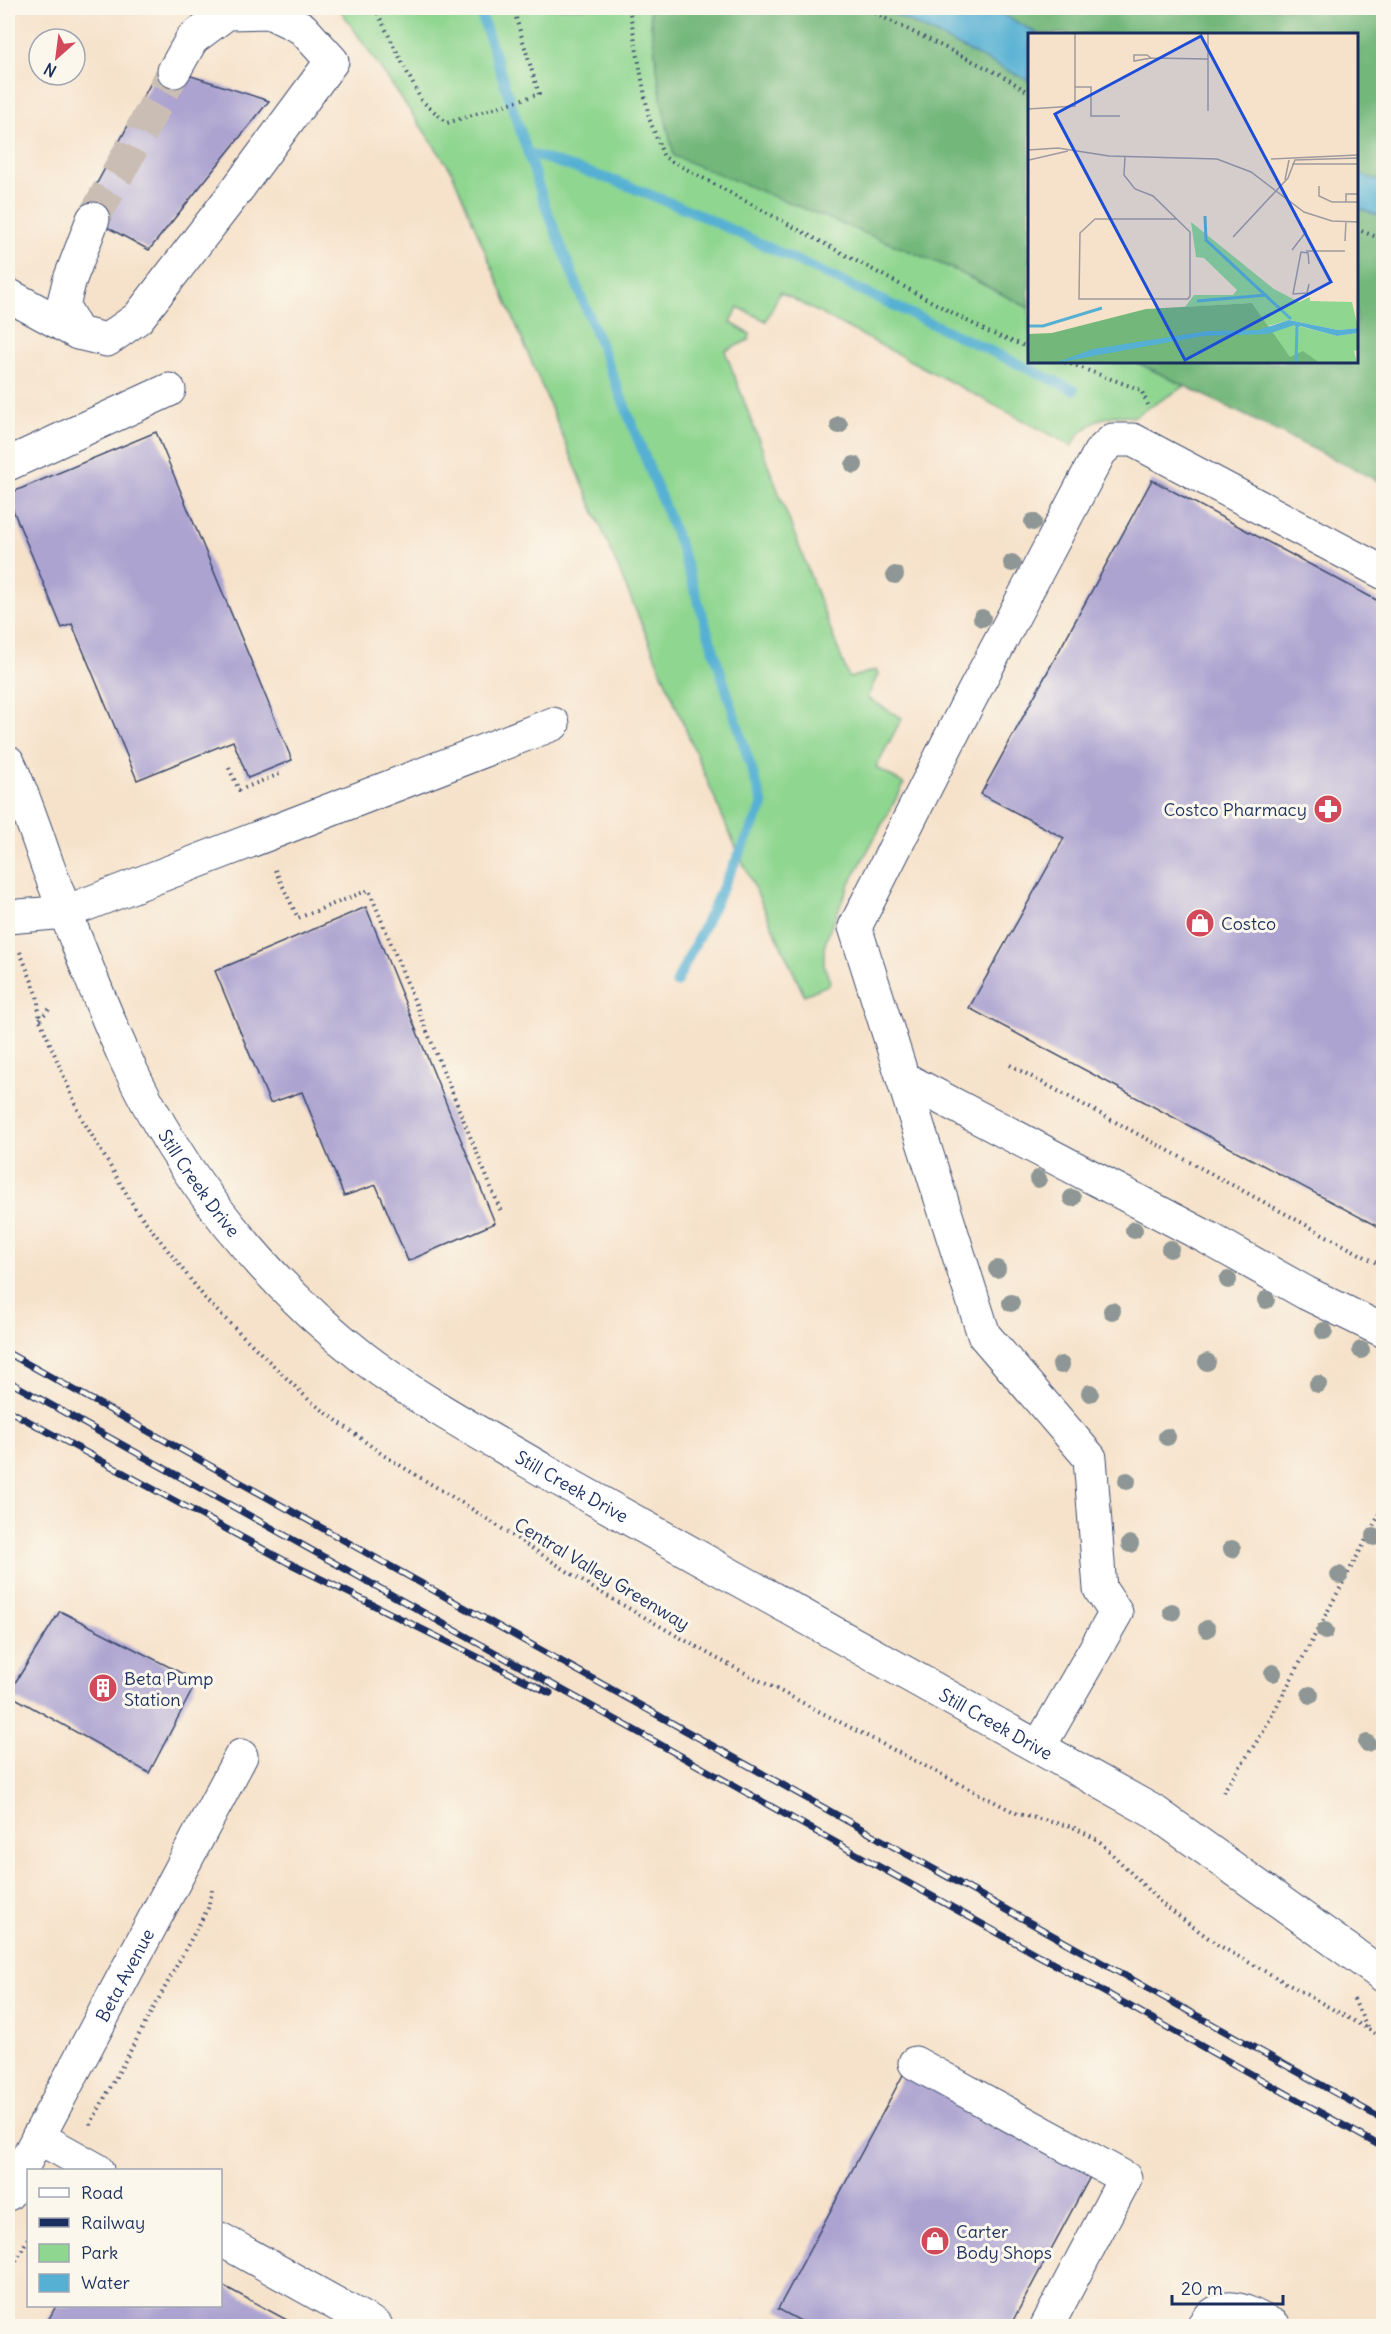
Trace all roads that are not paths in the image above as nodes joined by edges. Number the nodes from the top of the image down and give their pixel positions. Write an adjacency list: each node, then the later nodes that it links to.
1 (174, 70): 4 (street)
2 (93, 219): 4 (street)
3 (8, 296): 4 (street)
4 (78, 333)
5 (169, 390): 6 (street)
6 (8, 464)
7 (1383, 573): 12 (street)
8 (553, 724): 10 (street)
9 (8, 762): 10 (street, Still Creek Drive)
10 (66, 912): 11 (street); 14 (street, Still Creek Drive)
11 (12, 930)
12 (903, 1078): 13 (street); 14 (street)
13 (1383, 1331)
14 (1039, 1747): 16 (street, Still Creek Drive)
15 (241, 1756): 18 (street, Beta Avenue)
16 (1383, 1976)
17 (915, 2063): 24 (street)
18 (38, 2137): 19 (street); 20 (street, Beta Avenue)
19 (95, 2169)
20 (8, 2194)
21 (222, 2241): 23 (street)
22 (1213, 2318): 25 (street)
23 (376, 2326)
24 (1047, 2326)
25 (1274, 2326)

